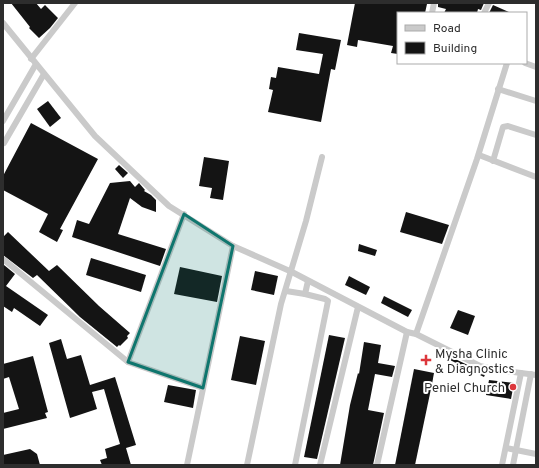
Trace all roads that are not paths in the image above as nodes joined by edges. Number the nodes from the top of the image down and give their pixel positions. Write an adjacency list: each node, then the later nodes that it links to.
1 (75, 3): 5 (street)
2 (489, 3): 3 (street)
3 (484, 12)
4 (3, 23): 5 (street)
5 (34, 61): 7 (street); 10 (street)
6 (507, 64): 8 (street)
7 (44, 74): 12 (street); 17 (street)
8 (498, 89): 9 (street); 13 (street)
9 (536, 102)
10 (3, 121)
11 (536, 135): 15 (street)
12 (4, 143)
13 (479, 155): 15 (street); 26 (street)
14 (322, 157): 20 (street)
15 (494, 161): 16 (street)
16 (536, 177)
17 (184, 214): 18 (street); 27 (street)
18 (233, 246): 20 (street); 30 (street)
19 (3, 259): 27 (street)
20 (292, 272): 21 (street); 22 (street)
21 (308, 281): 23 (street); 24 (street)
22 (286, 291): 23 (street); 35 (street)
23 (305, 294): 36 (street)
24 (358, 307): 25 (street); 37 (street)
25 (407, 332): 26 (street); 38 (street)
26 (416, 334): 28 (street)
27 (128, 362): 30 (street)
28 (521, 373): 29 (street); 31 (street)
29 (534, 374): 32 (street)
30 (203, 388): 34 (street)
31 (506, 448): 32 (street); 39 (street)
32 (516, 451): 33 (street); 40 (street)
33 (536, 454)
34 (186, 465)
35 (247, 465)
36 (295, 465)
37 (320, 465)
38 (378, 465)
39 (502, 465)
40 (513, 465)

